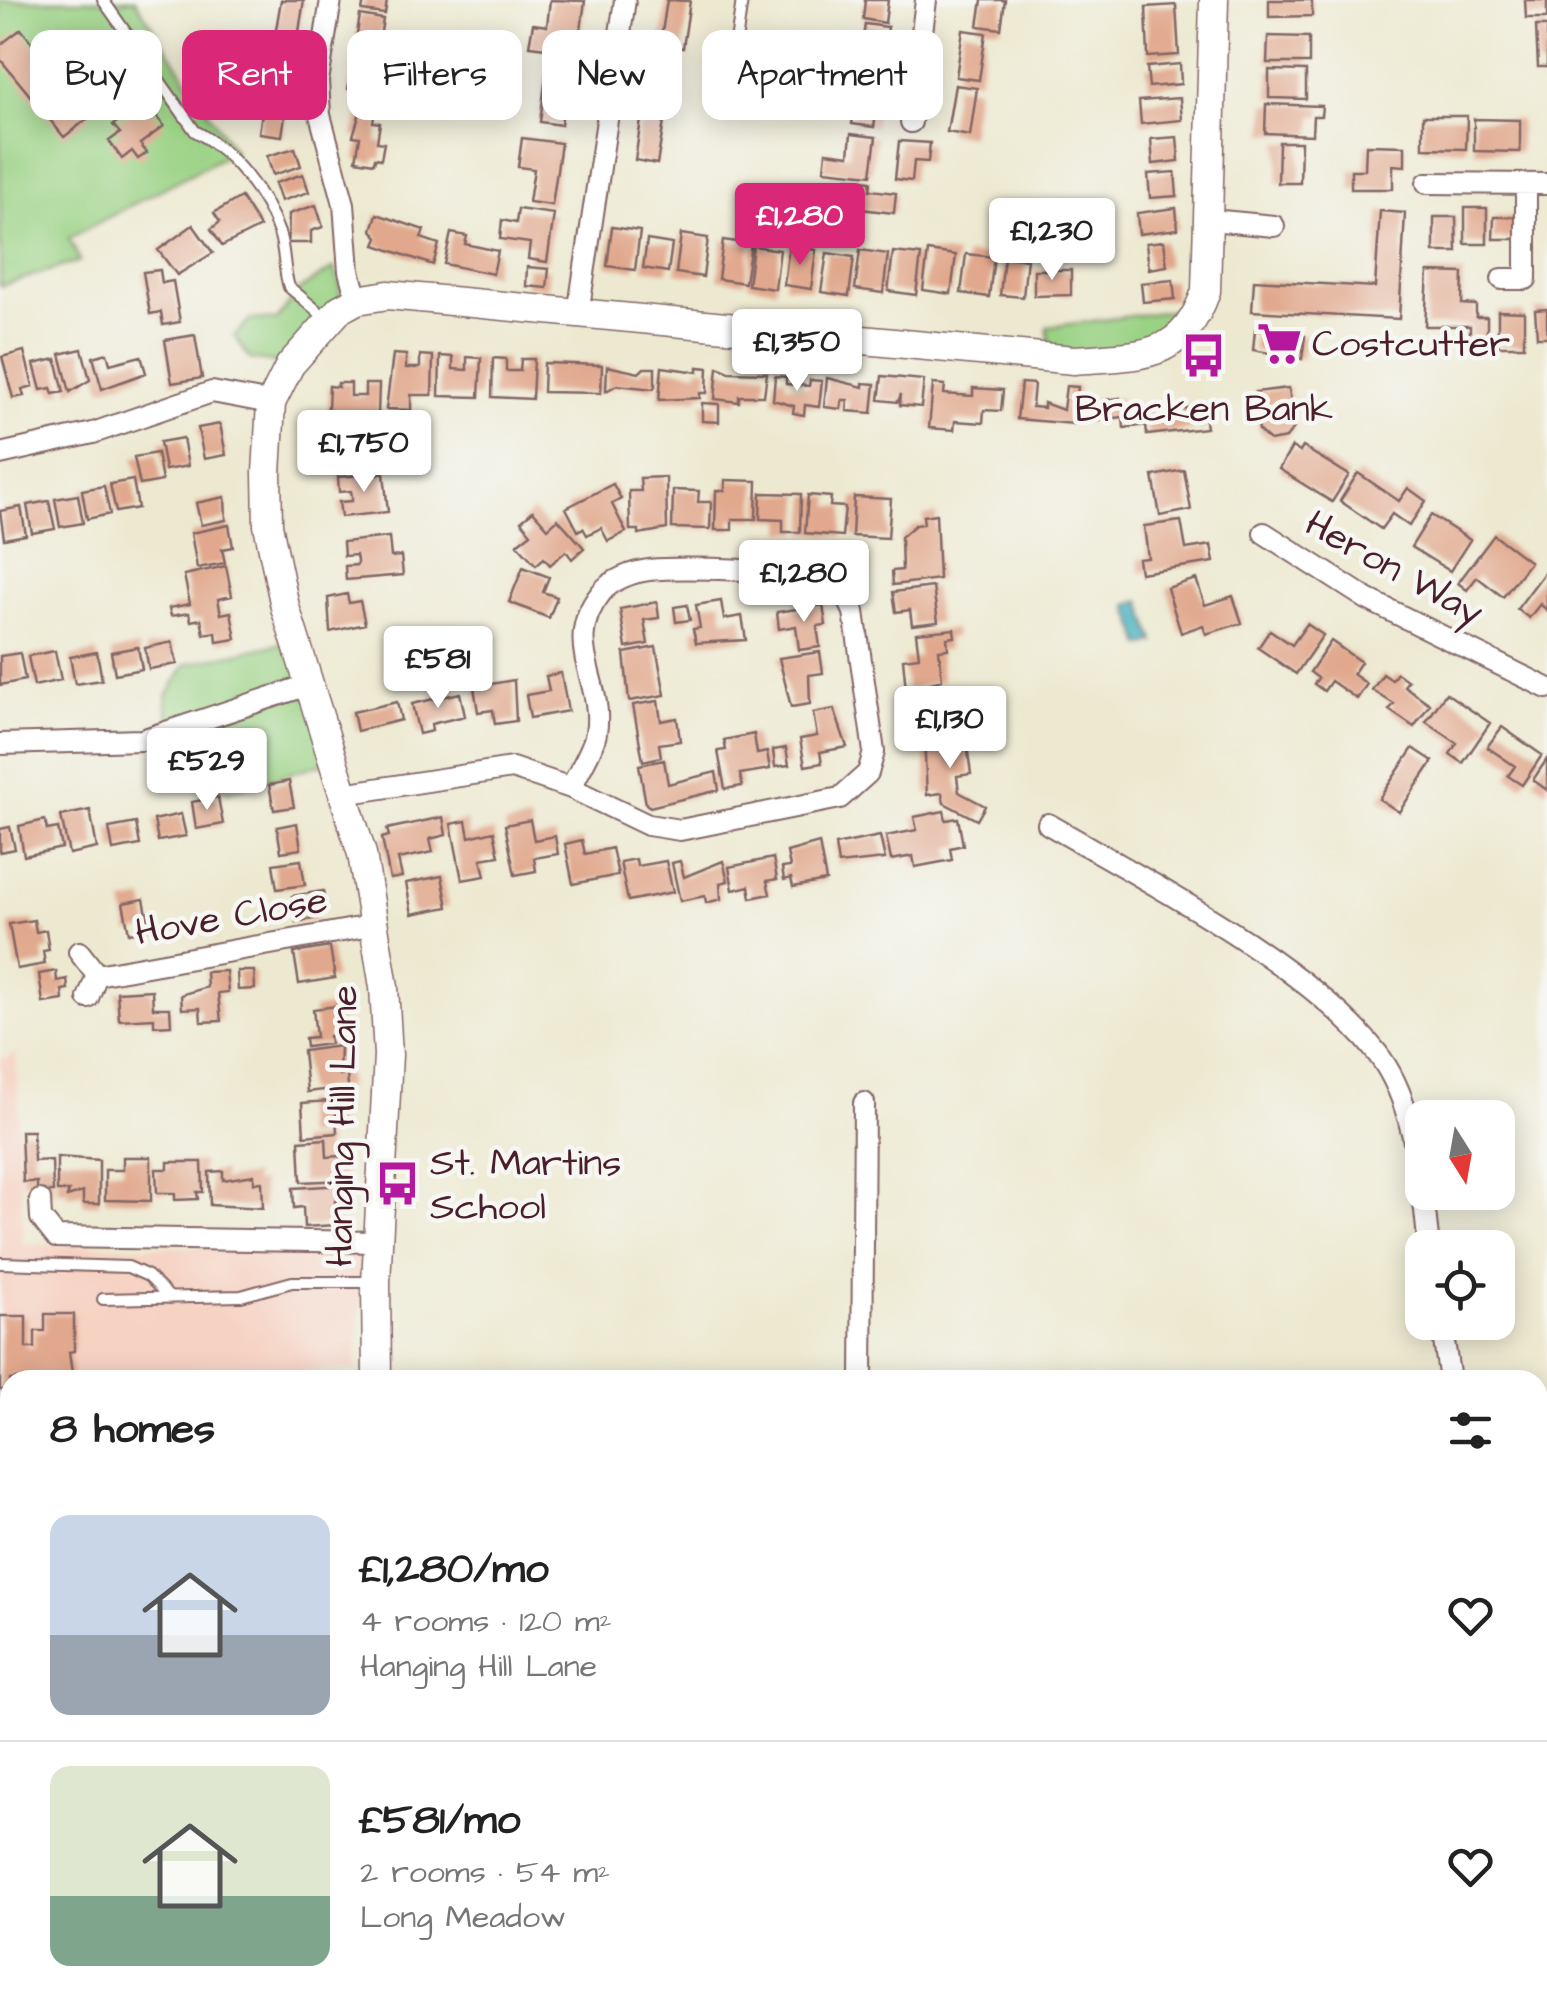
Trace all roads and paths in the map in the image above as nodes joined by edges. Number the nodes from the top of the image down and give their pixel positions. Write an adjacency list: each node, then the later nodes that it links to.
1 (103, 0): 16 (lane)
2 (331, 0): 14 (street)
3 (625, 0): 15 (street)
4 (742, 0): 7 (lane)
5 (926, 0): 8 (street)
6 (1214, 0): 11 (street, Hanging Hill Lane)
7 (738, 30)
8 (910, 122)
9 (1427, 182): 10 (street)
10 (1537, 184): 13 (street)
11 (1211, 220): 12 (street); 15 (street, Hanging Hill Lane)
12 (1274, 226)
13 (1502, 279)
14 (357, 300): 15 (street, Hanging Hill Lane); 16 (street, Hanging Hill Lane)
15 (578, 314)
16 (328, 320): 17 (street, Hanging Hill Lane)
17 (271, 403): 18 (street); 20 (street, Hanging Hill Lane)
18 (0, 454)
19 (1264, 533): 21 (street, Heron Way)
20 (308, 685): 22 (street); 24 (street, Hanging Hill Lane)
21 (1547, 688)
22 (0, 744)
23 (571, 788): 23 (street); 24 (street)
24 (342, 794): 26 (street, Hanging Hill Lane)
25 (1048, 824): 31 (street)
26 (376, 925): 28 (street, Hove Close); 33 (street, Hanging Hill Lane)
27 (79, 952): 28 (street, Hove Close)
28 (98, 975): 29 (street, Hove Close)
29 (88, 998)
30 (864, 1103): 40 (street)
31 (1405, 1112)
32 (40, 1200): 33 (street)
33 (378, 1242): 35 (street, Hanging Hill Lane)
34 (0, 1263): 36 (lane)
35 (376, 1282): 36 (lane); 39 (street, Hanging Hill Lane)
36 (170, 1298): 37 (lane)
37 (103, 1299)
38 (1444, 1340): 41 (street)
39 (377, 1370)
40 (862, 1370)
41 (1448, 1370)

